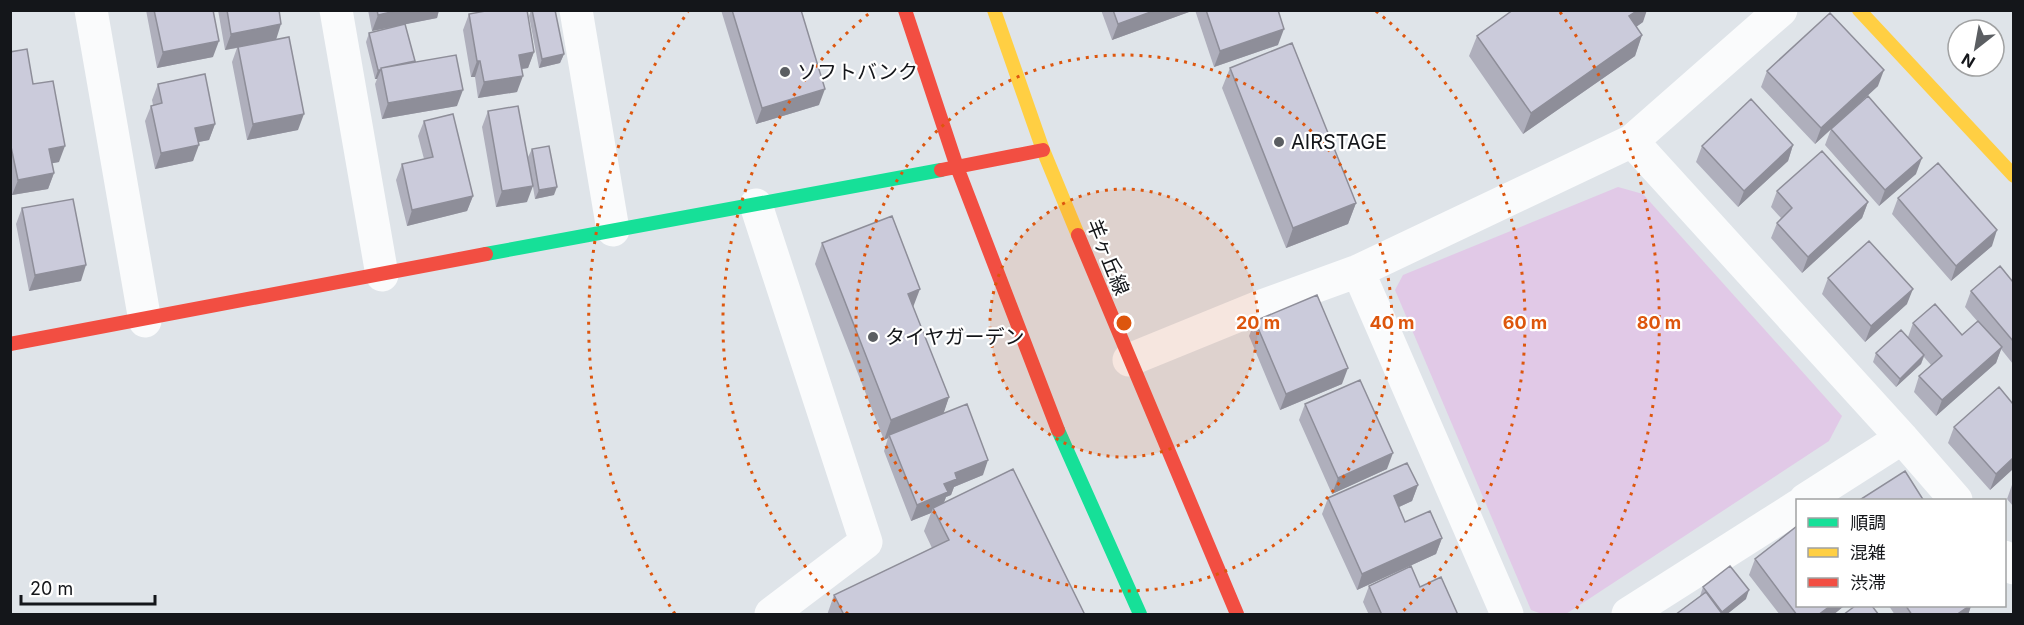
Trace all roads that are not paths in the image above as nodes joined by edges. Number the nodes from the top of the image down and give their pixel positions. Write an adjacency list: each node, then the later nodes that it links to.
1 (91, 10): 16 (street)
2 (336, 10): 15 (street)
3 (576, 10): 13 (street)
4 (905, 10): 10 (main road)
5 (994, 10): 9 (main road, 羊ヶ丘線)
6 (1781, 10): 8 (street)
7 (1859, 10): 11 (main road)
8 (1632, 141): 14 (street); 19 (street)
9 (1043, 150): 10 (main road); 18 (main road, 羊ヶ丘線)
10 (957, 167): 12 (main road); 24 (main road)
11 (2013, 176)
12 (756, 205): 13 (main road); 23 (street)
13 (613, 230): 15 (main road)
14 (1358, 271): 18 (street); 26 (street)
15 (382, 275): 16 (main road)
16 (145, 321): 17 (main road)
17 (10, 344)
18 (1129, 360): 25 (main road, 羊ヶ丘線)
19 (1902, 438): 20 (street); 21 (street)
20 (1809, 499)
21 (1954, 499)
22 (1796, 507): 27 (street)
23 (771, 615)
24 (1140, 615)
25 (1237, 615)
26 (1507, 615)
27 (1628, 615)

